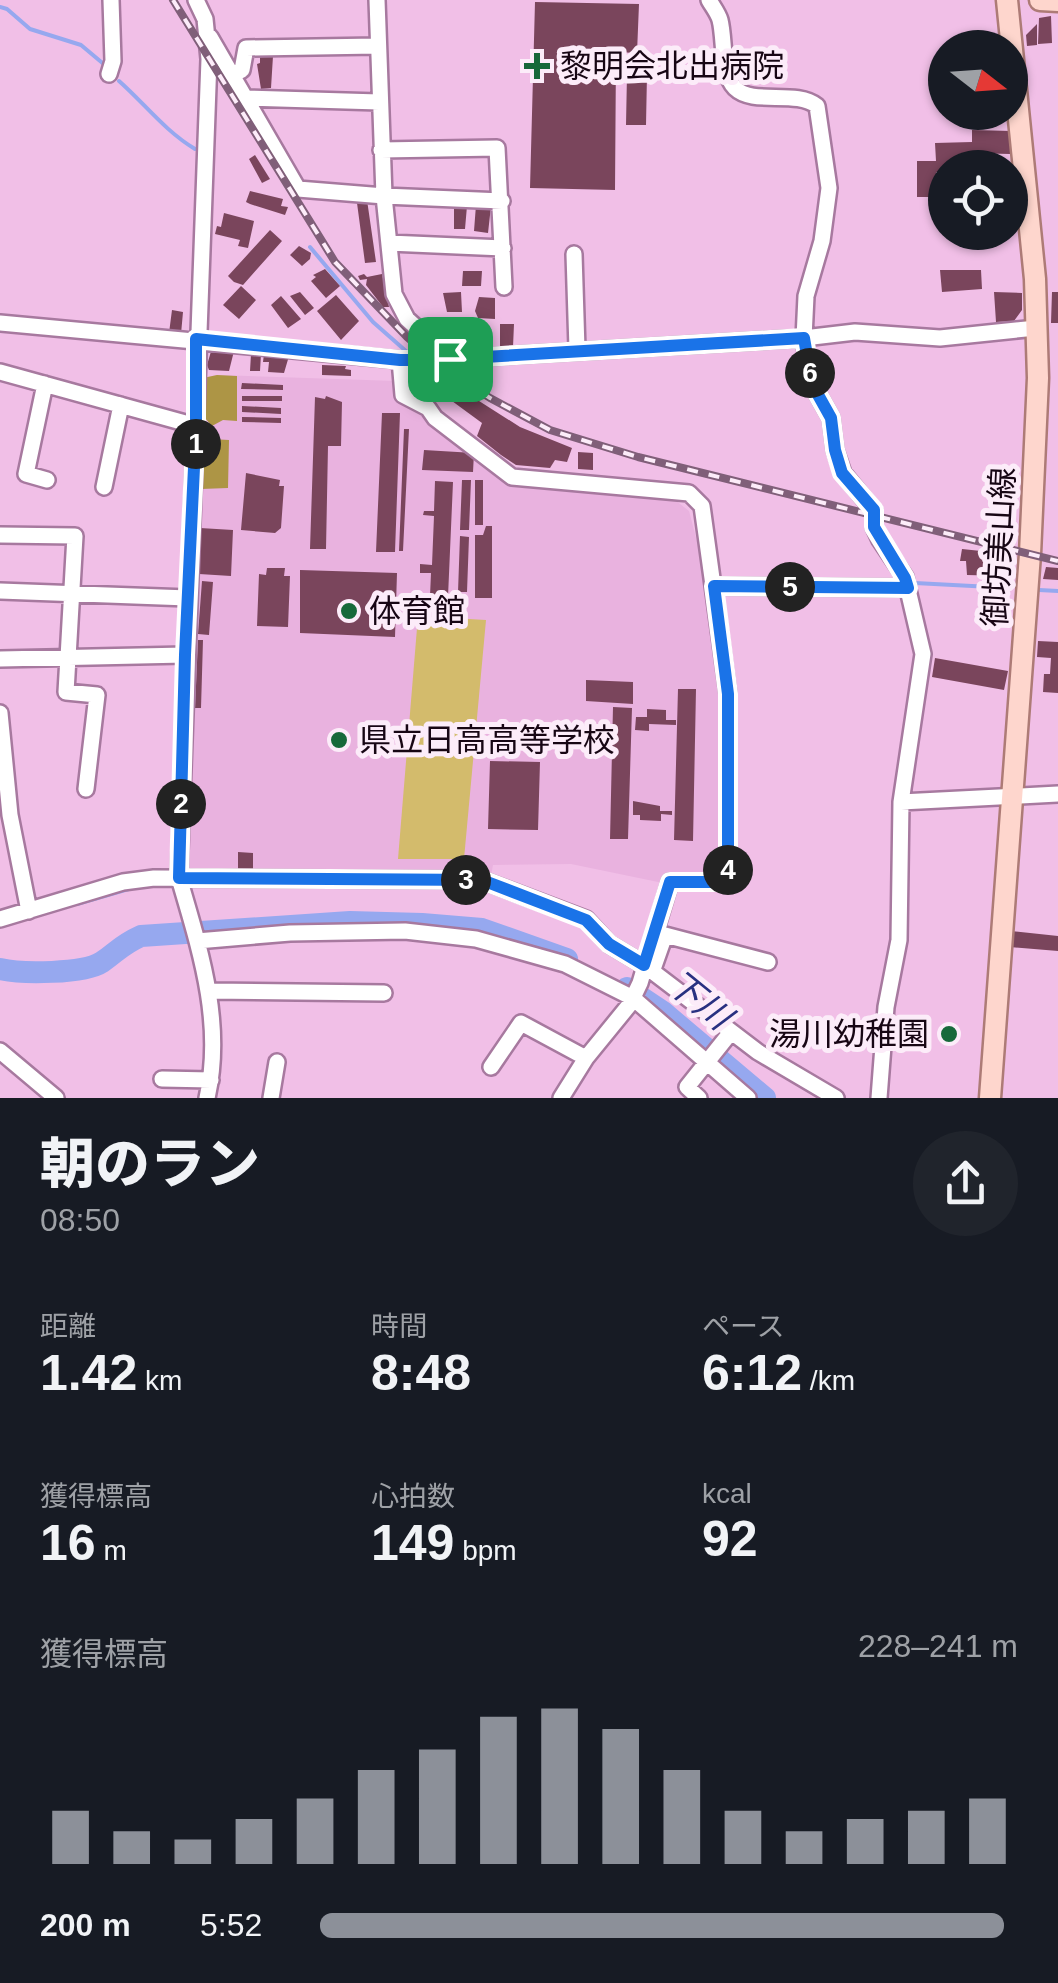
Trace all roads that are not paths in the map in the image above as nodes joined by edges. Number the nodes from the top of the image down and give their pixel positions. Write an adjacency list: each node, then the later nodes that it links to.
1 (111, 0): 10 (street)
2 (196, 0): 8 (street)
3 (377, 0): 9 (street)
4 (709, 0): 23 (street)
5 (1007, 0): 22 (main road, 御坊美山線)
6 (1040, 0): 7 (main road)
7 (1058, 1)
8 (208, 34): 11 (street); 24 (street)
9 (377, 46): 11 (street); 13 (street)
10 (109, 74)
11 (232, 75): 12 (street)
12 (245, 98): 13 (street); 15 (street)
13 (379, 102): 14 (street)
14 (381, 150): 15 (street); 16 (street)
15 (384, 196): 16 (street); 17 (street)
16 (502, 201): 18 (street)
17 (389, 243): 18 (street); 26 (street)
18 (503, 248): 20 (street)
19 (574, 254): 25 (street)
20 (504, 286)
21 (0, 323): 24 (street)
22 (1036, 328): 23 (street); 45 (main road, 御坊美山線)
23 (804, 338): 25 (street); 35 (street)
24 (196, 339): 27 (street); 31 (street)
25 (577, 349): 26 (street)
26 (450, 359): 27 (street)
27 (400, 360): 36 (street)
28 (0, 372): 29 (street)
29 (45, 384): 30 (street); 32 (street)
30 (122, 405): 31 (street); 33 (street)
31 (196, 426): 39 (street)
32 (47, 480)
33 (104, 487)
34 (0, 535): 38 (street)
35 (906, 583): 36 (street); 47 (street)
36 (714, 586): 53 (street)
37 (0, 591): 38 (street)
38 (71, 592): 39 (street); 41 (street)
39 (188, 598): 40 (street)
40 (185, 655): 41 (street); 48 (street)
41 (70, 657): 42 (street); 44 (street)
42 (0, 659)
43 (0, 713): 49 (street)
44 (86, 789)
45 (1012, 794): 46 (street); 47 (street); 73 (main road, 御坊美山線)
46 (1058, 794)
47 (902, 802): 72 (street)
48 (179, 878): 49 (street); 51 (street); 53 (street)
49 (29, 911): 50 (street)
50 (0, 919)
51 (197, 941): 54 (street); 56 (street)
52 (768, 962): 53 (street)
53 (648, 969): 56 (street); 57 (street)
54 (208, 991): 55 (street); 64 (street)
55 (384, 992)
56 (633, 998): 59 (street); 61 (street)
57 (731, 1032): 61 (street); 71 (street)
58 (0, 1050): 65 (street)
59 (586, 1058): 62 (street); 68 (street)
60 (277, 1062): 67 (street)
61 (706, 1062): 69 (street); 70 (street)
62 (491, 1068)
63 (162, 1079): 64 (street)
64 (212, 1080): 66 (street)
65 (45, 1095)
66 (208, 1098)
67 (270, 1098)
68 (561, 1098)
69 (700, 1098)
70 (748, 1098)
71 (836, 1098)
72 (879, 1098)
73 (990, 1098)

